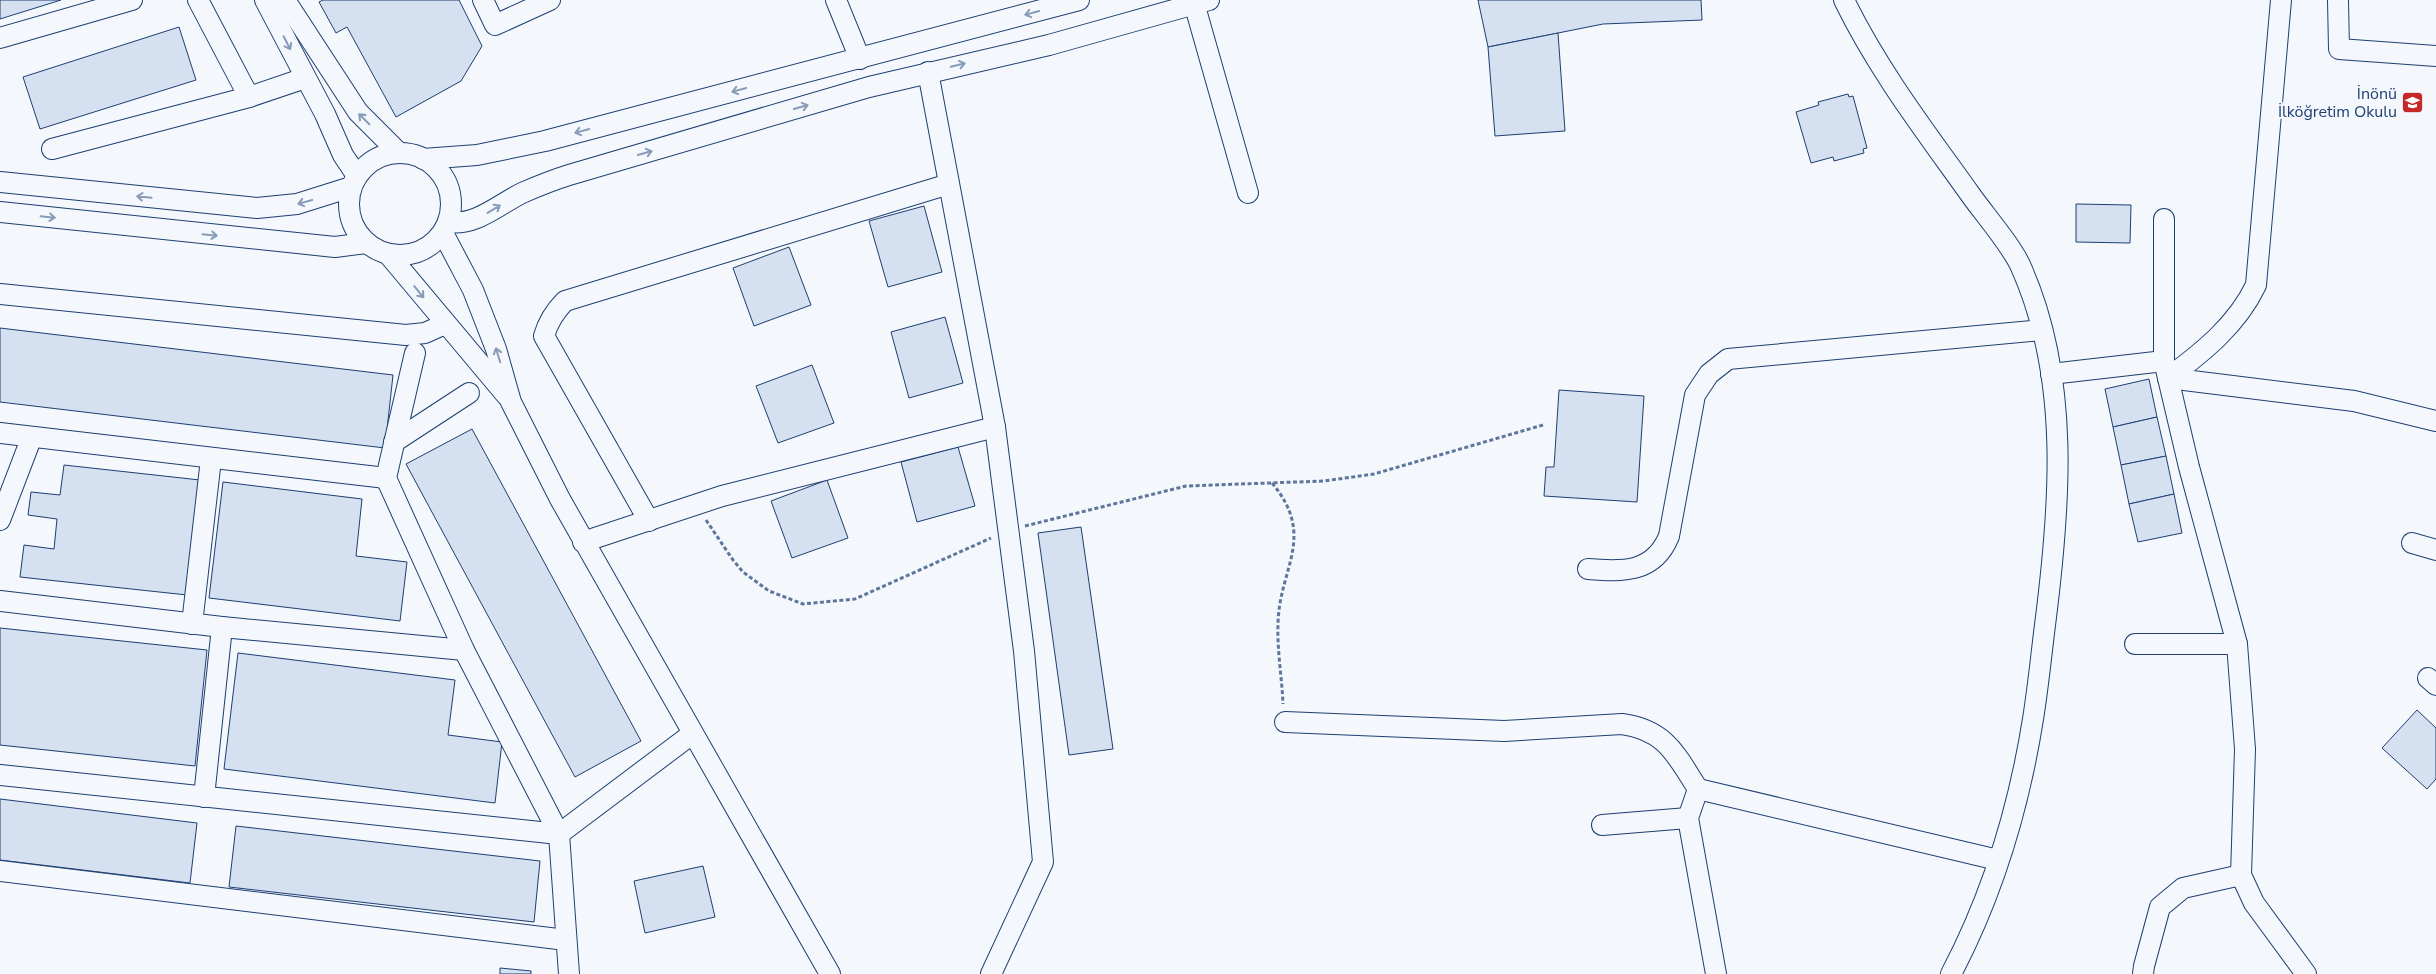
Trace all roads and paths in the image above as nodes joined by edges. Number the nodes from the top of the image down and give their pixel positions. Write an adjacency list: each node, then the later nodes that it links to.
1 (132, 0): 13 (street)
2 (198, 0): 18 (street)
3 (265, 0): 17 (street, one-way to 17)
4 (285, 0): 20 (street, one-way to 4)
5 (483, 0): 6 (street)
6 (550, 0)
7 (836, 0): 15 (street)
8 (1079, 0): 15 (street, one-way to 15)
9 (1844, 0): 33 (street)
10 (2281, 0): 35 (street)
11 (2338, 0): 14 (street)
12 (1202, 1): 16 (street, one-way to 12); 25 (street)
13 (0, 38)
14 (2436, 56)
15 (860, 59): 21 (street, one-way to 21)
16 (928, 72): 24 (street); 28 (street, one-way to 16)
17 (305, 78): 18 (street); 22 (street)
18 (249, 97): 19 (street)
19 (52, 149)
20 (399, 153): 21 (street); 22 (street)
21 (423, 159): 28 (street)
22 (354, 181): 23 (street, one-way to 23); 29 (street)
23 (0, 182)
24 (949, 184): 41 (street); 50 (street)
25 (1248, 193)
26 (0, 212): 29 (street, one-way to 29)
27 (2164, 220): 35 (street)
28 (445, 228): 30 (street); 38 (street, one-way to 28)
29 (366, 243): 30 (street)
30 (388, 254): 32 (street, one-way to 32)
31 (0, 294): 32 (street)
32 (445, 324): 38 (street)
33 (2042, 330): 36 (street); 55 (street)
34 (415, 353): 44 (street)
35 (2166, 369): 36 (street); 39 (street); 60 (street)
36 (2050, 374): 70 (street)
37 (469, 393): 44 (street)
38 (511, 402): 52 (street)
39 (2436, 421)
40 (1543, 425): 47 (path)
41 (995, 427): 48 (street); 51 (street)
42 (0, 433): 43 (street)
43 (31, 438): 45 (street); 49 (street)
44 (394, 442): 46 (street)
45 (211, 459): 46 (street); 57 (street)
46 (386, 478): 61 (street)
47 (1272, 483): 51 (path); 62 (path)
48 (696, 505): 50 (street); 51 (path)
49 (0, 520)
50 (649, 521): 52 (street)
51 (1008, 530): 76 (street)
52 (583, 542): 63 (street)
53 (2412, 543): 54 (street)
54 (2436, 550)
55 (1588, 570)
56 (0, 601): 57 (street)
57 (192, 624): 58 (street)
58 (222, 627): 61 (street); 66 (street)
59 (2135, 644): 60 (street)
60 (2237, 644): 72 (street)
61 (464, 650): 69 (street)
62 (1285, 722): 65 (street)
63 (692, 734): 69 (street); 75 (street)
64 (0, 775): 66 (street)
65 (1698, 789): 67 (street); 70 (street)
66 (204, 796): 69 (street)
67 (1688, 818): 68 (street); 77 (street)
68 (1602, 825)
69 (559, 834): 73 (street)
70 (1998, 860): 78 (street)
71 (0, 872): 73 (street)
72 (2242, 875): 79 (street); 80 (street)
73 (566, 940): 74 (street)
74 (569, 974)
75 (830, 974)
76 (991, 974)
77 (1716, 974)
78 (1951, 974)
79 (2144, 974)
80 (2306, 974)

